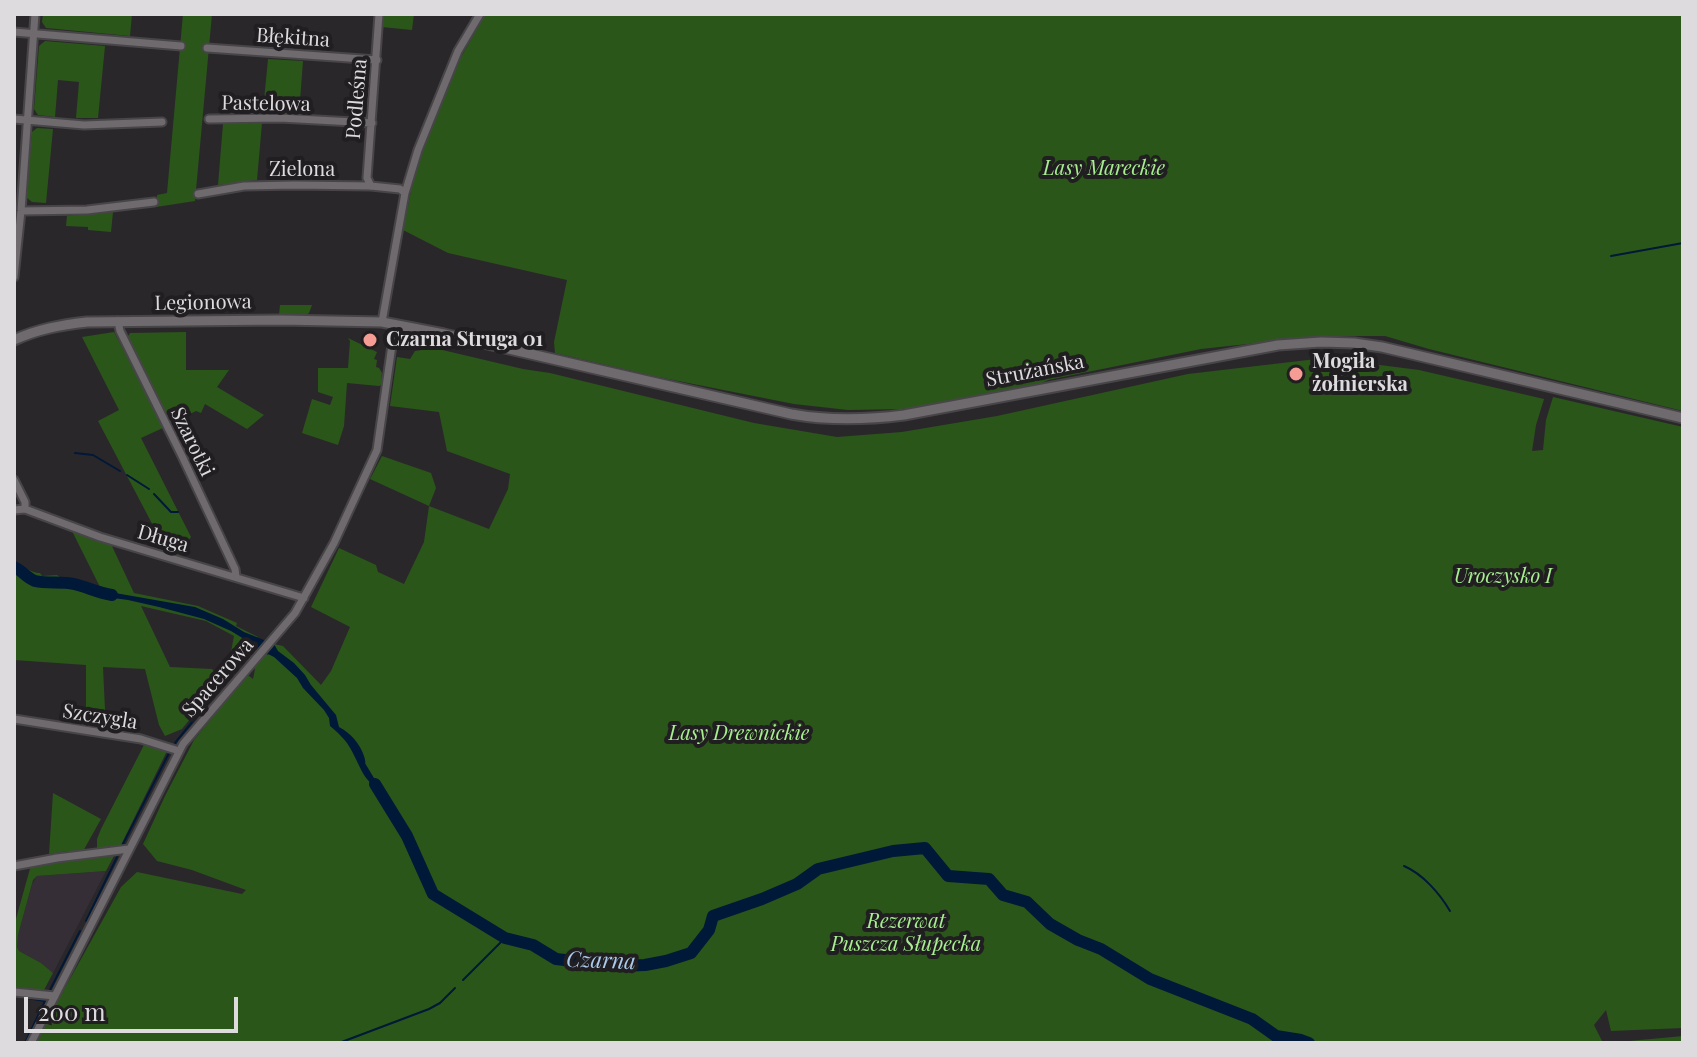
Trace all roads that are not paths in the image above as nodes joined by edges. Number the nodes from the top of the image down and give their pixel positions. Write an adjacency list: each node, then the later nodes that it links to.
1 (35, 14): 5 (street)
2 (379, 14): 8 (street, Podleśna)
3 (480, 14): 15 (street)
4 (14, 32): 5 (street)
5 (33, 33): 6 (street); 11 (street)
6 (181, 46)
7 (207, 48): 8 (street, Błękitna)
8 (377, 60): 13 (street, Podleśna)
9 (14, 119): 11 (street)
10 (209, 119): 13 (street, Pastelowa)
11 (28, 120): 12 (street); 18 (street)
12 (162, 122)
13 (372, 123): 14 (street, Podleśna)
14 (371, 186): 15 (street, Zielona); 16 (street, Zielona)
15 (405, 193): 21 (street)
16 (198, 194)
17 (154, 202): 18 (street)
18 (21, 211): 19 (street)
19 (14, 277)
20 (118, 321): 21 (main road, Legionowa); 23 (main road, Legionowa); 28 (street, Szarotki)
21 (382, 322): 22 (main road, Legionowa)
22 (395, 324): 24 (main road, Strużańska); 29 (street, Spacerowa)
23 (14, 340)
24 (1683, 418)
25 (14, 480): 26 (street)
26 (25, 509): 27 (street, Długa); 28 (street, Długa)
27 (14, 510)
28 (236, 577): 29 (street, Długa)
29 (304, 598): 31 (street, Spacerowa)
30 (14, 719): 31 (street, Szczygla)
31 (179, 751): 32 (street, Spacerowa)
32 (129, 849): 33 (street); 35 (street, Spacerowa)
33 (14, 866)
34 (14, 992): 35 (street)
35 (55, 996): 36 (street, Spacerowa)
36 (31, 1043)

